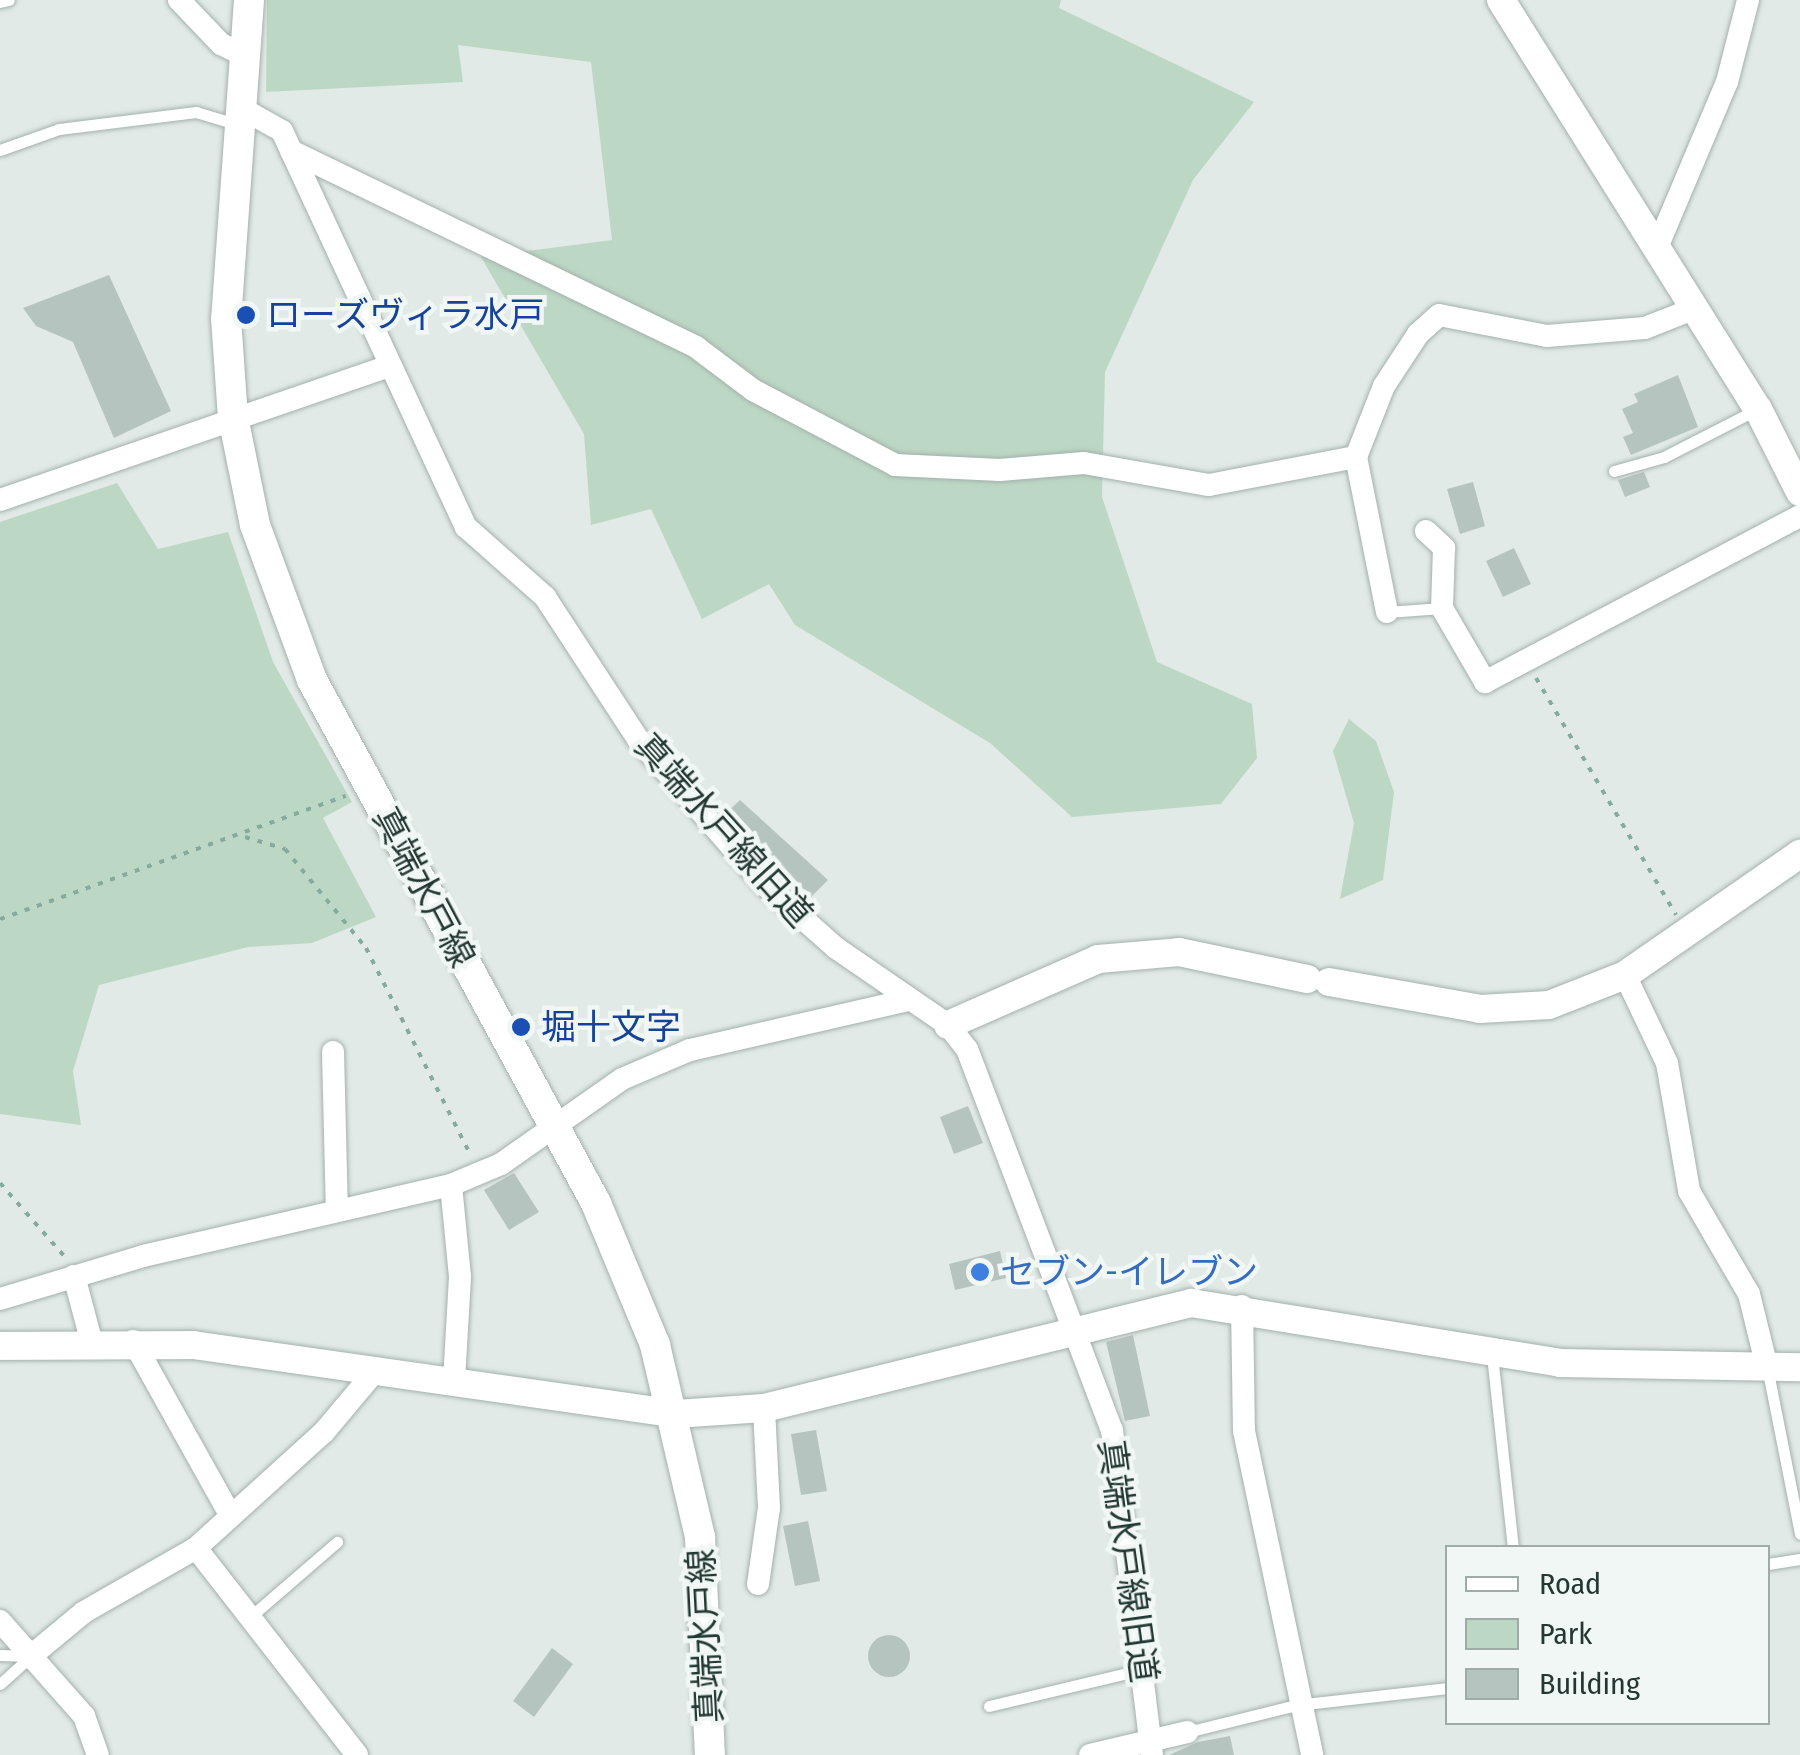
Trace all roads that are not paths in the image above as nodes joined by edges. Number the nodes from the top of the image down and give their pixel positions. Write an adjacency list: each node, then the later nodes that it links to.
1 (10, 0): 6 (lane)
2 (179, 0): 7 (street)
3 (249, 0): 7 (main road, 真端水戸線)
4 (1501, 0): 11 (street)
5 (1748, 0): 11 (street)
6 (0, 2)
7 (246, 56): 8 (main road, 真端水戸線)
8 (240, 116): 9 (lane); 10 (street, 真端水戸線旧道); 15 (main road, 真端水戸線)
9 (0, 150)
10 (291, 152): 13 (street, 真端水戸線旧道); 16 (street)
11 (1656, 250): 12 (street)
12 (1693, 309): 14 (street); 16 (street)
13 (386, 367): 15 (street); 26 (street, 真端水戸線旧道)
14 (1758, 410): 17 (lane); 18 (street)
15 (233, 417): 19 (street); 29 (main road, 真端水戸線)
16 (1356, 457): 23 (street)
17 (1614, 471)
18 (1800, 492)
19 (0, 500)
20 (1800, 516): 22 (street)
21 (1426, 532): 22 (street)
22 (1442, 608): 23 (lane)
23 (1387, 612)
24 (1800, 854): 25 (street)
25 (1625, 975): 27 (street); 40 (street)
26 (909, 1000): 27 (street, 真端水戸線旧道); 29 (street)
27 (948, 1024): 35 (street, 真端水戸線旧道)
28 (333, 1052): 31 (street)
29 (555, 1128): 30 (street); 45 (main road, 真端水戸線)
30 (451, 1185): 31 (street); 43 (street)
31 (337, 1211): 32 (street)
32 (74, 1276): 33 (street); 36 (street)
33 (0, 1299)
34 (1242, 1306): 35 (street); 39 (street); 62 (street)
35 (1076, 1326): 44 (street); 58 (street, 真端水戸線旧道)
36 (91, 1340): 37 (street); 38 (street)
37 (133, 1342): 42 (street); 46 (street)
38 (0, 1346)
39 (1492, 1355): 40 (street); 49 (lane)
40 (1766, 1363): 41 (street); 47 (lane)
41 (1800, 1367)
42 (376, 1370): 43 (street); 46 (street)
43 (454, 1382): 45 (street)
44 (764, 1408): 45 (street); 53 (street)
45 (676, 1414): 67 (main road, 真端水戸線)
46 (229, 1513): 50 (street)
47 (1800, 1534)
48 (337, 1542): 54 (lane)
49 (1513, 1545)
50 (196, 1548): 54 (street); 57 (street)
51 (1800, 1558): 52 (lane)
52 (1770, 1564)
53 (758, 1584)
54 (250, 1618): 66 (street)
55 (0, 1621): 57 (street)
56 (0, 1655): 57 (lane)
57 (30, 1656): 59 (lane); 65 (street)
58 (1144, 1669): 61 (lane); 64 (street, 真端水戸線旧道)
59 (0, 1684)
60 (1445, 1688): 62 (lane)
61 (989, 1706)
62 (1296, 1706): 63 (lane); 69 (street)
63 (1187, 1732): 64 (street)
64 (1151, 1748): 68 (street)
65 (98, 1755)
66 (358, 1755)
67 (710, 1755)
68 (1090, 1755)
69 (1312, 1755)

